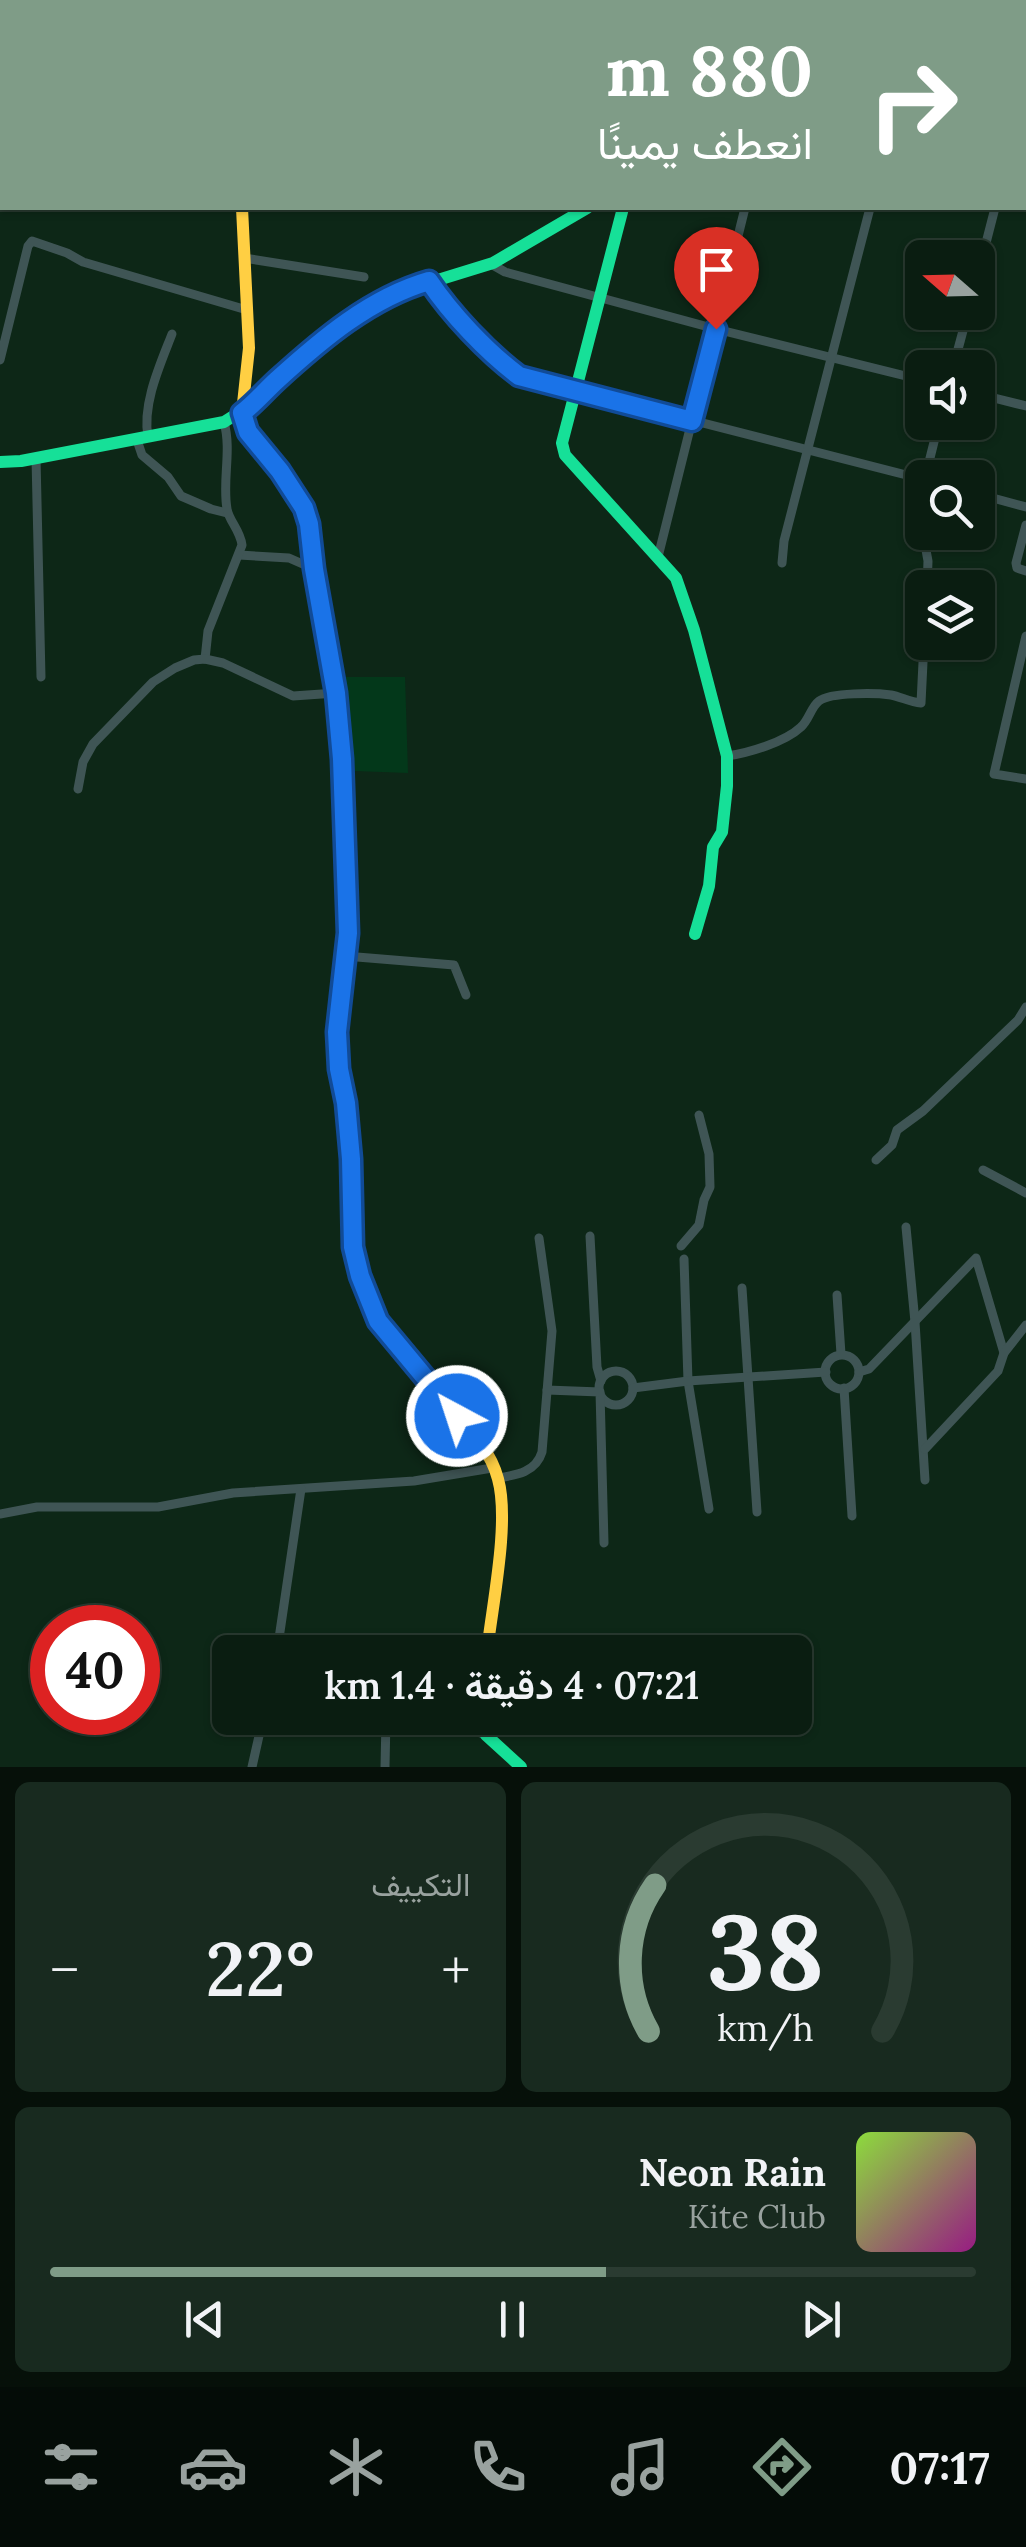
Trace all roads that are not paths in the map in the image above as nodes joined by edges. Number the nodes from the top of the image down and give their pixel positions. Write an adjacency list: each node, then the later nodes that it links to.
1 (242, 210): 8 (street)
2 (583, 210): 9 (street)
3 (622, 210): 12 (street)
4 (745, 210): 14 (street)
5 (869, 210): 16 (street)
6 (994, 210): 7 (street)
7 (987, 240)
8 (244, 258): 10 (street); 13 (street)
9 (491, 264): 11 (street); 12 (street)
10 (364, 276)
11 (429, 281): 20 (street); 21 (street)
12 (599, 298): 14 (street); 21 (street)
13 (247, 310): 17 (street); 18 (street)
14 (716, 329): 16 (street); 25 (street)
15 (172, 334): 27 (street)
16 (832, 356): 19 (street); 28 (street)
17 (0, 360)
18 (247, 374): 20 (street); 24 (street)
19 (905, 375)
20 (276, 381): 24 (street)
21 (576, 390): 25 (street); 37 (street)
22 (995, 398): 23 (street)
23 (1026, 406)
24 (242, 413): 26 (street); 39 (street)
25 (692, 421): 28 (street); 37 (street)
26 (224, 422): 27 (street); 34 (street)
27 (142, 438): 29 (street); 34 (street)
28 (808, 450): 31 (street); 38 (street)
29 (36, 458): 30 (street); 44 (street)
30 (0, 462)
31 (905, 476)
32 (995, 499): 33 (street)
33 (1026, 507)
34 (227, 513): 36 (street)
35 (1026, 525): 40 (street)
36 (239, 555): 39 (street); 42 (street)
37 (658, 556): 46 (street)
38 (782, 563)
39 (314, 569): 45 (street)
40 (1026, 571)
41 (1026, 636): 47 (street)
42 (205, 658): 45 (street); 48 (street)
43 (923, 660): 46 (street)
44 (41, 676)
45 (336, 693): 50 (street)
46 (728, 756): 49 (street)
47 (1026, 779)
48 (78, 789)
49 (695, 934)
50 (345, 956): 51 (street); 77 (street)
51 (466, 995)
52 (1026, 1006): 54 (street)
53 (699, 1115): 60 (street)
54 (876, 1160)
55 (983, 1170): 56 (street)
56 (1026, 1193)
57 (906, 1227): 64 (street)
58 (590, 1236): 72 (street)
59 (539, 1238): 75 (street)
60 (681, 1246)
61 (684, 1259): 71 (street)
62 (742, 1288): 70 (street)
63 (836, 1295): 66 (street)
64 (915, 1322): 67 (street); 69 (street); 76 (street)
65 (1026, 1325): 67 (street)
66 (840, 1354): 68 (street); 69 (street)
67 (1004, 1354): 76 (street)
68 (826, 1372): 70 (street); 74 (street)
69 (859, 1372): 74 (street)
70 (747, 1378): 71 (street); 81 (street)
71 (688, 1382): 73 (street); 80 (street)
72 (600, 1387): 73 (street); 73 (street); 75 (street); 84 (street)
73 (633, 1388)
74 (844, 1388): 83 (street)
75 (547, 1390): 77 (street)
76 (924, 1449): 78 (street)
77 (495, 1473): 79 (street); 86 (street)
78 (925, 1480)
79 (301, 1489): 82 (street); 85 (street)
80 (709, 1508)
81 (757, 1512)
82 (0, 1514)
83 (852, 1516)
84 (604, 1543)
85 (280, 1635)
86 (489, 1635)
87 (259, 1735): 90 (street)
88 (386, 1735): 91 (street)
89 (486, 1735): 92 (street)
90 (252, 1767)
91 (385, 1767)
92 (521, 1767)

